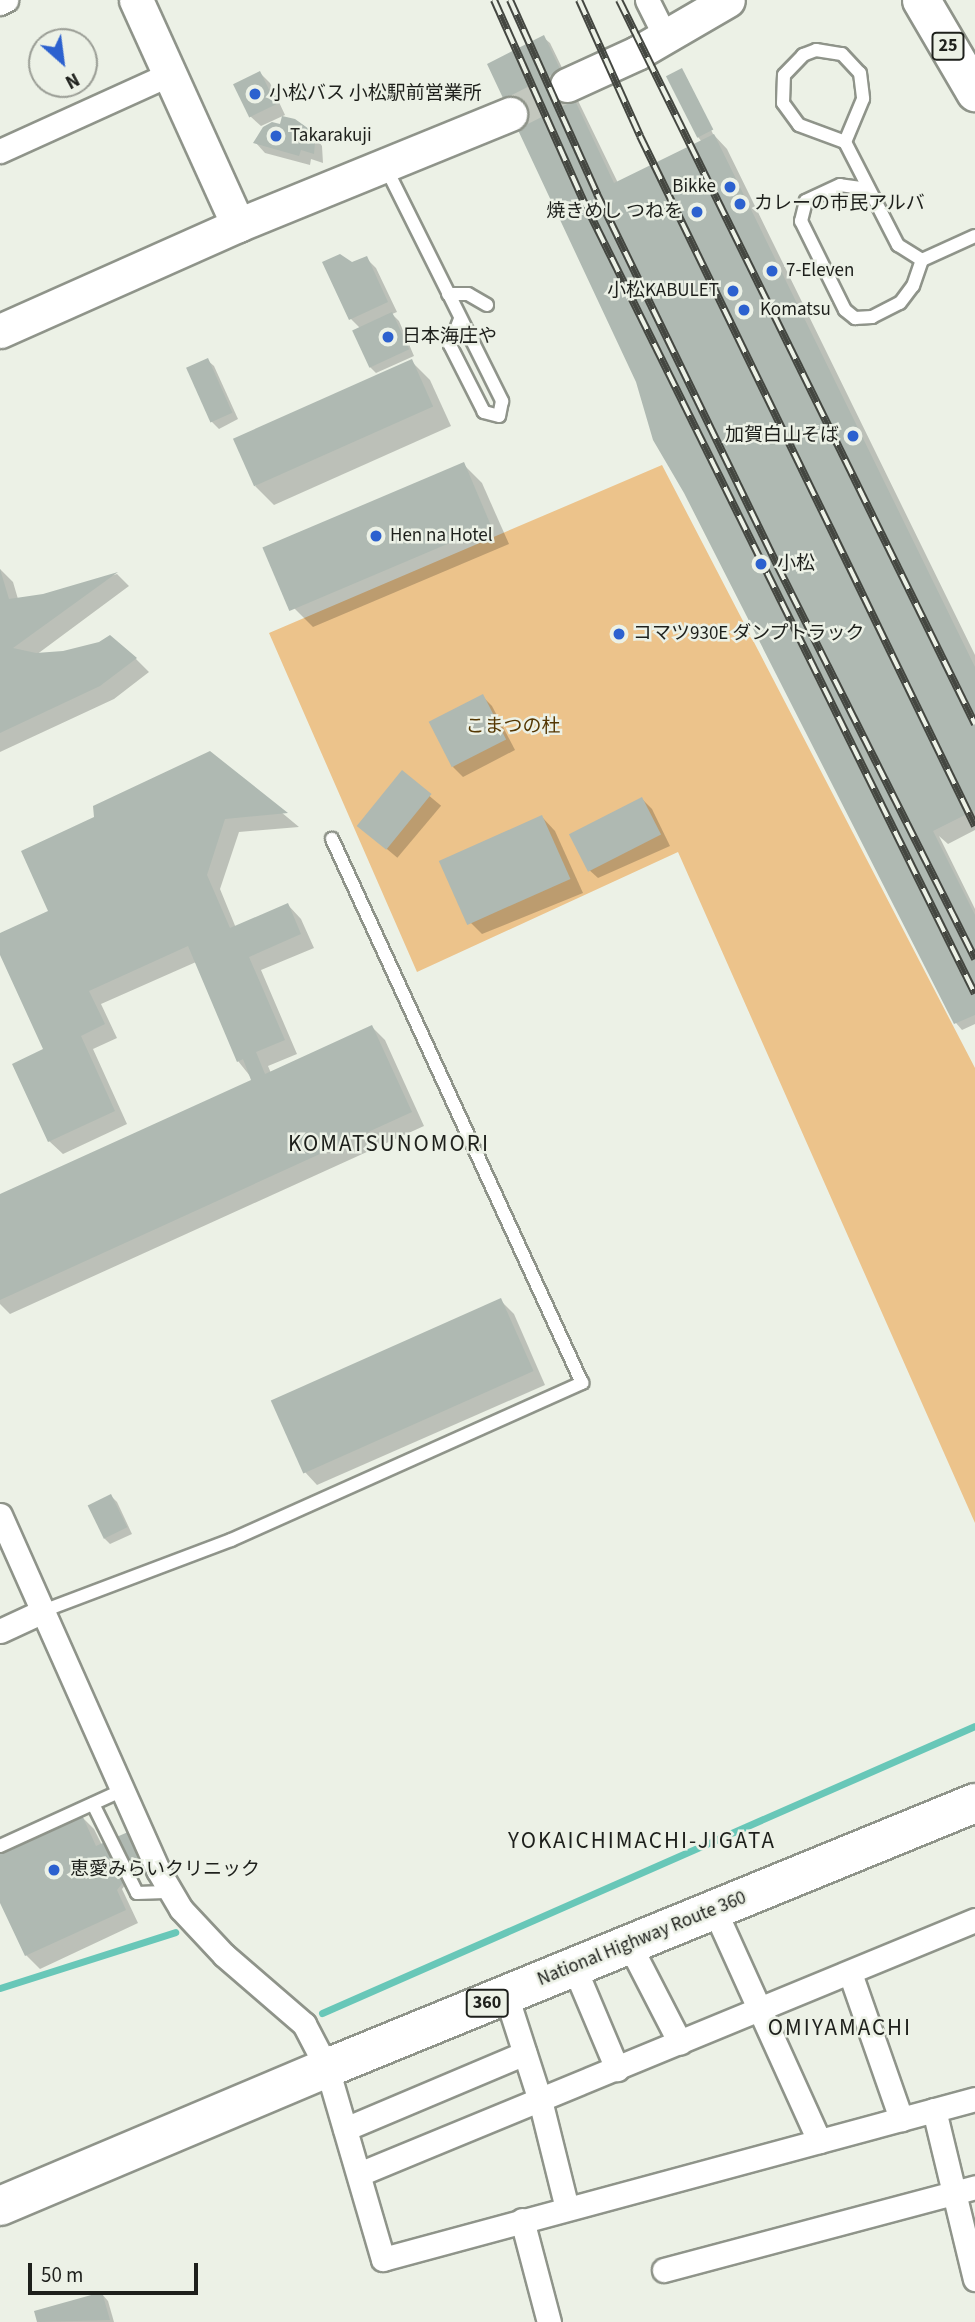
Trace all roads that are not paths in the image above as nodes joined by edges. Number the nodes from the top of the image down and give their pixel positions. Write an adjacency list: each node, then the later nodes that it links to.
1 (6, 0): 6 (street)
2 (136, 0): 8 (street)
3 (647, 0): 7 (street)
4 (728, 0): 7 (street)
5 (921, 0): 10 (main road, 25)
6 (0, 3)
7 (665, 36): 9 (street)
8 (170, 74): 13 (street); 16 (street)
9 (567, 85)
10 (975, 92)
11 (510, 114): 14 (street)
12 (845, 142): 12 (lane); 15 (lane)
13 (0, 152)
14 (385, 166): 16 (street); 19 (lane)
15 (868, 189): 18 (lane); 18 (lane)
16 (238, 225): 22 (street)
17 (975, 236): 18 (lane)
18 (922, 260)
19 (448, 294): 20 (lane); 21 (lane)
20 (487, 305)
21 (460, 319): 21 (lane)
22 (0, 331)
23 (332, 839): 25 (lane)
24 (0, 1515): 25 (street)
25 (43, 1611): 26 (street); 27 (street)
26 (0, 1631)
27 (123, 1790): 29 (lane); 31 (street)
28 (975, 1803): 32 (highway, National Highway Route 360 / 360)
29 (93, 1804): 30 (lane); 31 (lane)
30 (0, 1846)
31 (172, 1892): 41 (street)
32 (715, 1909): 34 (highway, National Highway Route 360 / 360); 38 (street)
33 (975, 1920): 36 (street)
34 (629, 1944): 35 (highway, National Highway Route 360 / 360); 39 (street)
35 (574, 1967): 37 (highway, National Highway Route 360 / 360); 42 (street)
36 (850, 1973): 38 (street); 46 (street)
37 (506, 1995): 40 (street); 41 (highway, National Highway Route 360 / 360)
38 (759, 2011): 39 (street); 48 (street)
39 (680, 2043): 42 (street)
40 (524, 2053): 44 (street); 47 (street)
41 (327, 2068): 47 (street); 51 (highway, National Highway Route 360 / 360)
42 (617, 2069): 44 (street)
43 (975, 2099): 45 (street)
44 (540, 2100): 49 (street); 52 (street)
45 (933, 2110): 46 (street); 50 (street)
46 (901, 2119): 48 (street)
47 (345, 2129): 49 (street)
48 (819, 2141): 52 (street)
49 (359, 2174): 53 (street)
50 (964, 2190): 54 (street); 55 (street)
51 (0, 2206)
52 (567, 2208): 53 (street)
53 (522, 2220): 56 (street)
54 (664, 2270)
55 (975, 2279)
56 (550, 2322)

